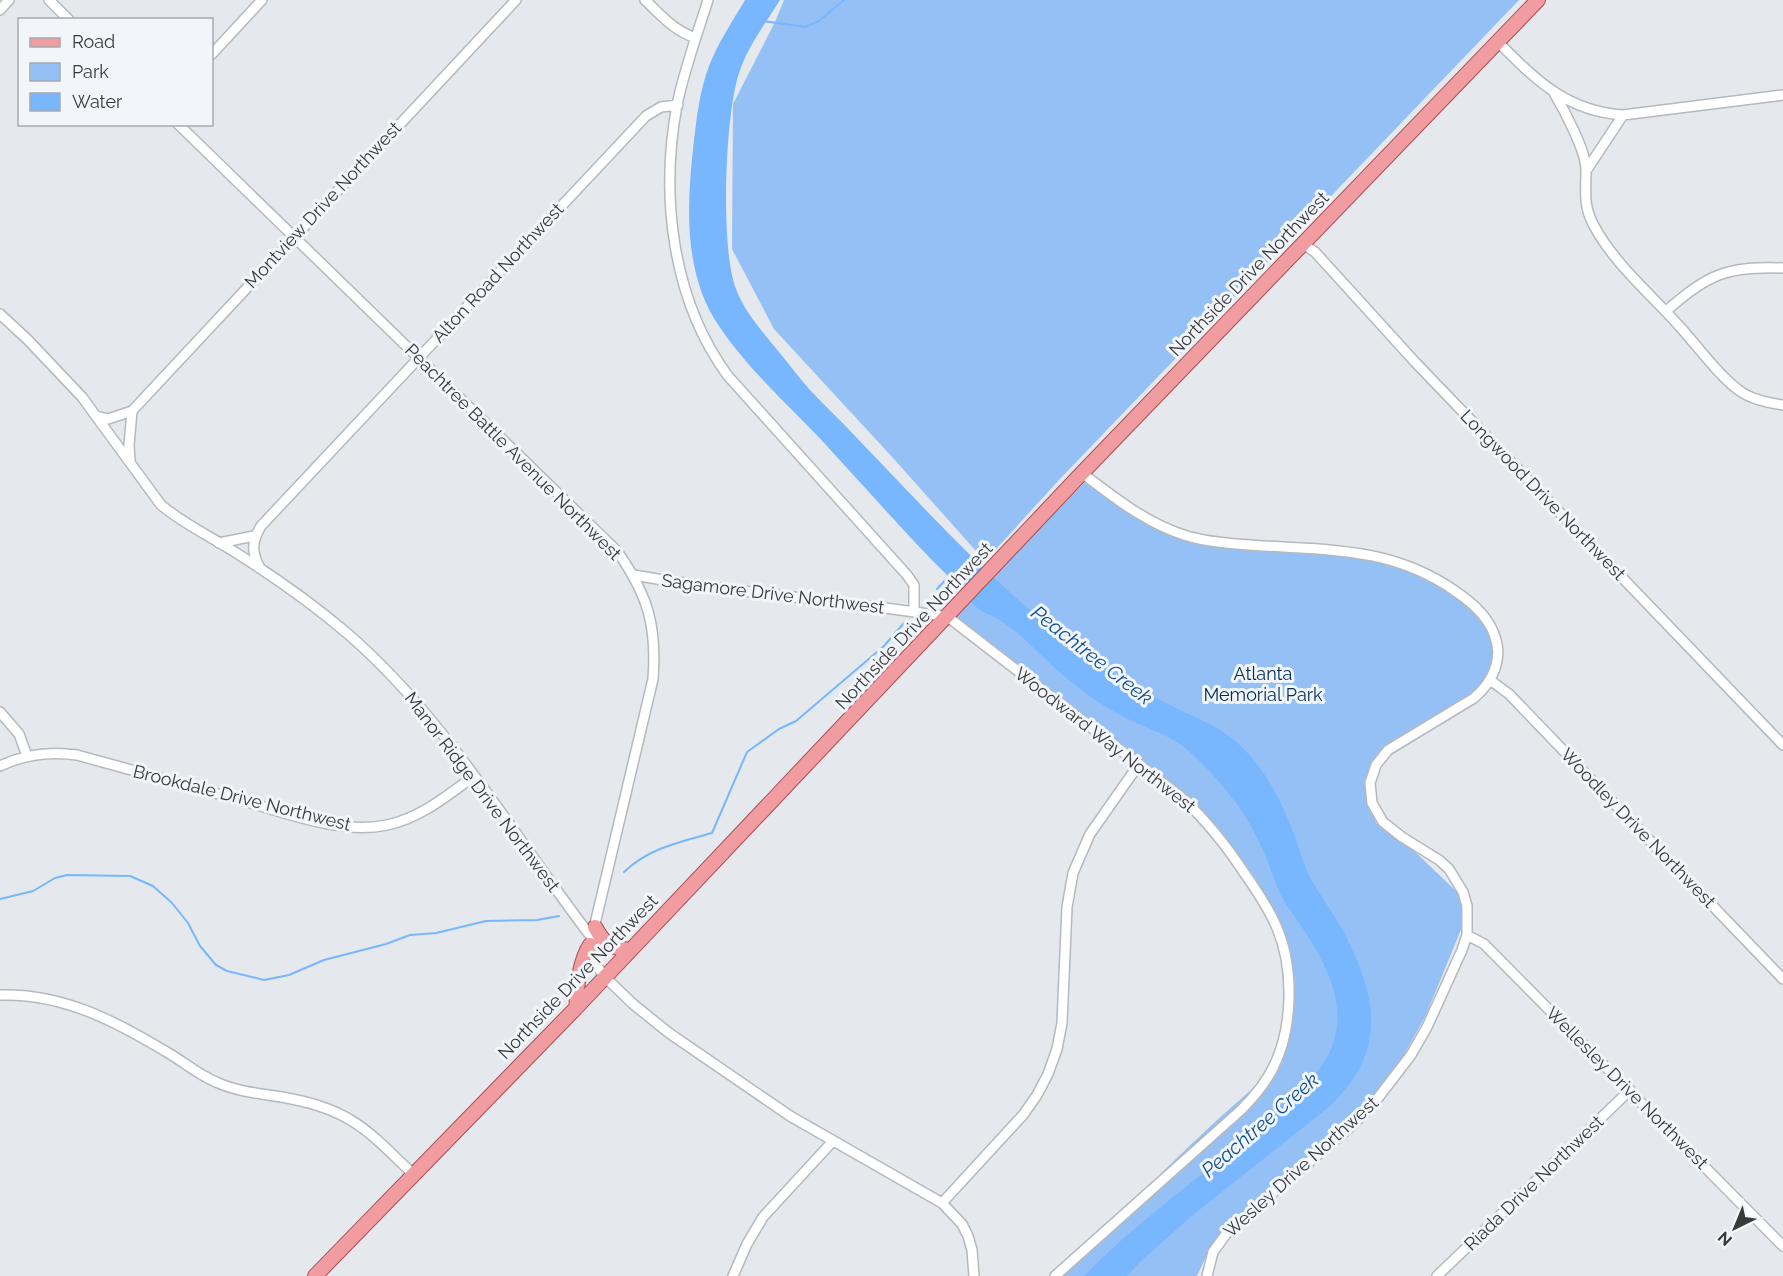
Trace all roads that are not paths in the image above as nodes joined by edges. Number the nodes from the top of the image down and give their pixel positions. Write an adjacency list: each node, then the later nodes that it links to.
1 (9, 0): 8 (street)
2 (49, 0): 9 (street)
3 (262, 0): 12 (street)
4 (516, 0): 19 (street, Montview Drive Northwest)
5 (645, 0): 10 (street)
6 (708, 0): 10 (street)
7 (1538, 0): 11 (main road, Northside Drive Northwest)
8 (0, 9)
9 (67, 18)
10 (696, 38): 15 (street)
11 (1498, 42): 13 (street); 20 (main road, Northside Drive Northwest)
12 (213, 53)
13 (1553, 91): 16 (street); 18 (street)
14 (1783, 95): 16 (street)
15 (678, 105): 24 (street, Alton Road Northwest); 34 (street)
16 (1623, 115): 18 (street)
17 (180, 126): 19 (street, Peachtree Battle Avenue Northwest)
18 (1586, 171): 22 (street)
19 (293, 236): 24 (street, Peachtree Battle Avenue Northwest); 26 (street, Montview Drive Northwest)
20 (1304, 244): 29 (main road, Northside Drive Northwest); 38 (street, Longwood Drive Northwest)
21 (1783, 268): 22 (street)
22 (1666, 311): 25 (street)
23 (0, 314): 27 (street, Manor Ridge Drive Northwest)
24 (418, 358): 30 (street, Alton Road Northwest); 33 (street, Peachtree Battle Avenue Northwest)
25 (1783, 405)
26 (132, 411): 27 (street); 28 (street)
27 (96, 416): 28 (street, Manor Ridge Drive Northwest)
28 (130, 464): 31 (street, Manor Ridge Drive Northwest)
29 (1082, 473): 35 (main road, Northside Drive Northwest); 36 (street, Wesley Drive Northwest)
30 (254, 536): 31 (street); 32 (street)
31 (219, 543): 32 (street, Manor Ridge Drive Northwest)
32 (261, 568): 42 (street, Manor Ridge Drive Northwest)
33 (634, 575): 34 (street, Sagamore Drive Northwest); 44 (street, Peachtree Battle Avenue Northwest)
34 (914, 611): 35 (street, Sagamore Drive Northwest)
35 (948, 617): 40 (street, Woodward Way Northwest); 45 (main road, Northside Drive Northwest)
36 (1490, 680): 43 (street, Wesley Drive Northwest); 47 (street, Woodley Drive Northwest)
37 (0, 712): 39 (street)
38 (1783, 745)
39 (27, 756): 41 (street, Brookdale Drive Northwest); 42 (street, Brookdale Drive Northwest)
40 (1139, 764): 53 (street); 58 (street, Woodward Way Northwest)
41 (0, 766)
42 (474, 776): 44 (street, Manor Ridge Drive Northwest)
43 (1467, 935): 50 (street, Wellesley Drive Northwest); 59 (street, Wesley Drive Northwest)
44 (592, 936): 45 (main road); 46 (street); 49 (main road)
45 (629, 950): 46 (main road, Northside Drive Northwest)
46 (604, 977): 49 (main road, Northside Drive Northwest); 51 (street)
47 (1783, 979)
48 (0, 995): 52 (street)
49 (577, 1006): 52 (main road, Northside Drive Northwest)
50 (1630, 1090): 54 (street, Wellesley Drive Northwest); 60 (street, Riada Drive Northwest)
51 (833, 1142): 53 (street); 56 (street)
52 (412, 1174): 55 (main road, Northside Drive Northwest)
53 (942, 1203): 57 (street)
54 (1783, 1246)
55 (315, 1276)
56 (733, 1276)
57 (974, 1276)
58 (1055, 1276)
59 (1206, 1276)
60 (1437, 1276)

